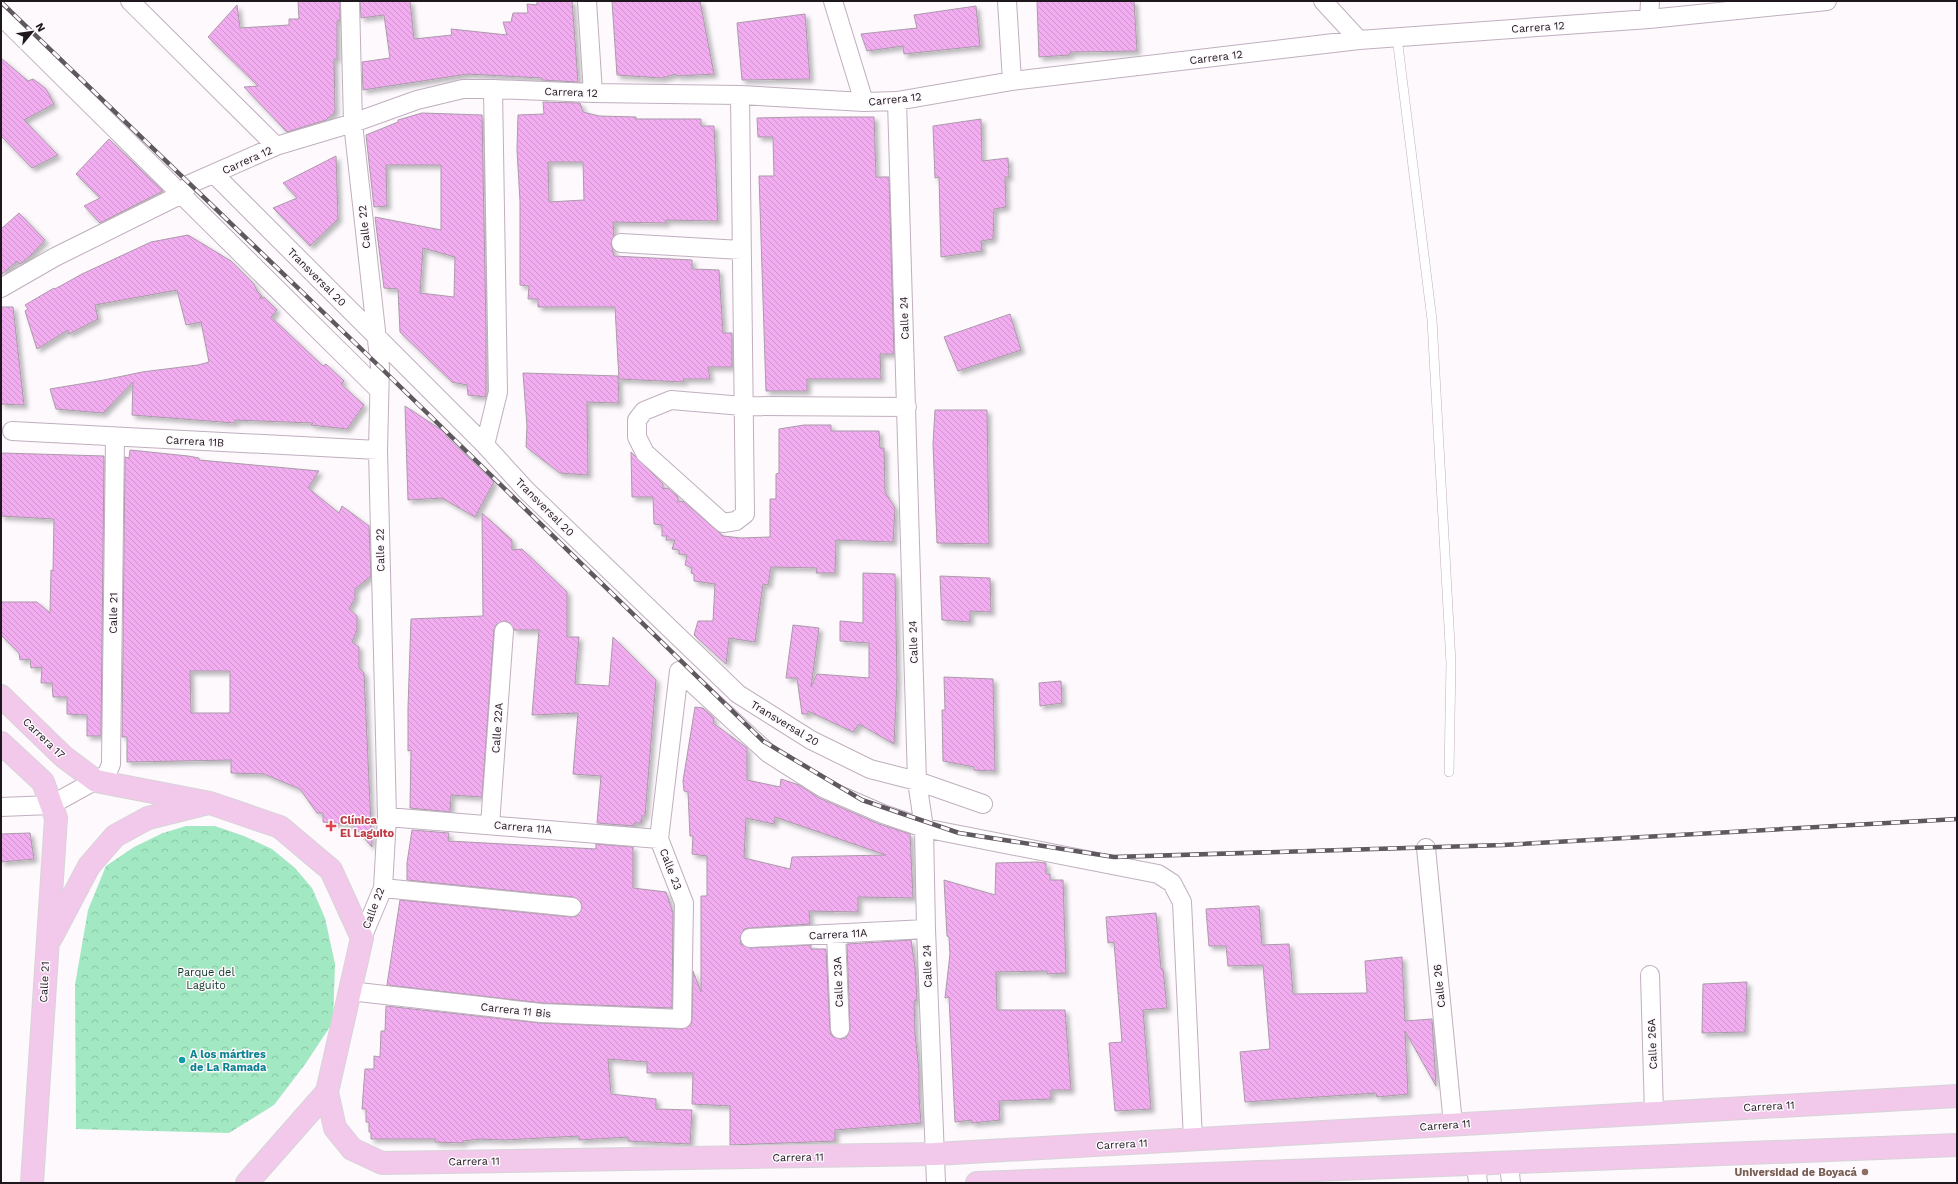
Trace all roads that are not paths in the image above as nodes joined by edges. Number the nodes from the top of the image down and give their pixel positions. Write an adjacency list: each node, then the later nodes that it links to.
1 (130, 1): 19 (street)
2 (350, 1): 18 (street, Calle 22)
3 (587, 1): 14 (street)
4 (833, 1): 17 (street)
5 (1007, 1): 12 (street)
6 (1323, 1): 11 (street)
7 (1827, 1): 8 (street, Carrera 12)
8 (1650, 10): 10 (street, Carrera 12)
9 (1, 16): 21 (street)
10 (1398, 37): 11 (street, Carrera 12); 36 (lane)
11 (1359, 40): 12 (street, Carrera 12)
12 (1012, 81): 16 (street, Carrera 12)
13 (494, 89): 14 (street, Carrera 12); 18 (street, Carrera 12); 31 (street)
14 (593, 93): 15 (street, Carrera 12)
15 (740, 95): 17 (street, Carrera 12); 23 (street)
16 (897, 101): 17 (street, Carrera 12); 28 (street, Calle 24)
17 (864, 102)
18 (353, 123): 19 (street, Carrera 12); 25 (street, Calle 22)
19 (276, 146): 20 (street, Carrera 12)
20 (214, 174): 21 (street, Carrera 12); 25 (street, Transversal 20)
21 (180, 195): 24 (street, Carrera 12); 26 (street)
22 (621, 243): 23 (street)
23 (741, 250): 27 (street)
24 (1, 288)
25 (376, 337): 26 (street, Calle 22); 31 (street, Transversal 20)
26 (379, 390): 32 (street, Calle 22)
27 (743, 406): 27 (street); 28 (street)
28 (907, 407): 38 (street, Calle 24)
29 (12, 431): 30 (street, Carrera 11B)
30 (115, 438): 32 (street, Carrera 11B); 37 (street, Calle 21)
31 (485, 445): 38 (street, Transversal 20)
32 (378, 450): 43 (street, Calle 22)
33 (504, 631): 44 (street, Calle 22A)
34 (1, 696): 37 (main road, Carrera 17)
35 (1, 743): 41 (main road, Calle 21)
36 (1449, 772)
37 (93, 778): 39 (main road); 41 (street)
38 (917, 781): 40 (street); 45 (street, Calle 24)
39 (210, 803): 52 (main road); 54 (main road)
40 (983, 804)
41 (51, 805): 42 (street); 54 (main road, Calle 21)
42 (1, 807)
43 (387, 817): 44 (street, Carrera 11A); 48 (street, Calle 22)
44 (490, 824): 46 (street, Carrera 11A)
45 (924, 828): 46 (street, Calle 23); 50 (street, Calle 24); 63 (street)
46 (659, 839): 57 (street, Calle 23)
47 (1426, 848): 62 (street, Calle 26)
48 (383, 888): 49 (street); 52 (street, Calle 22)
49 (572, 907)
50 (926, 929): 51 (street, Carrera 11A); 65 (street, Calle 24)
51 (836, 934): 53 (street, Carrera 11A); 58 (street, Calle 23A)
52 (362, 938): 56 (main road, Calle 22)
53 (750, 938)
54 (47, 946): 68 (main road, Calle 21)
55 (1650, 975): 61 (street, Calle 26A)
56 (350, 991): 57 (street, Carrera 11 Bis); 59 (main road, Calle 22)
57 (682, 1020)
58 (840, 1029)
59 (327, 1092): 65 (main road, Carrera 11); 69 (main road)
60 (1957, 1096): 61 (main road, Carrera 11)
61 (1654, 1113): 62 (main road, Carrera 11)
62 (1453, 1124): 63 (main road, Carrera 11)
63 (1193, 1140): 65 (main road, Carrera 11)
64 (1957, 1145): 66 (main road)
65 (935, 1154): 70 (street, Calle 24)
66 (1510, 1173): 67 (main road)
67 (1477, 1174): 71 (main road)
68 (32, 1183)
69 (247, 1183)
70 (936, 1183)
71 (977, 1183)

